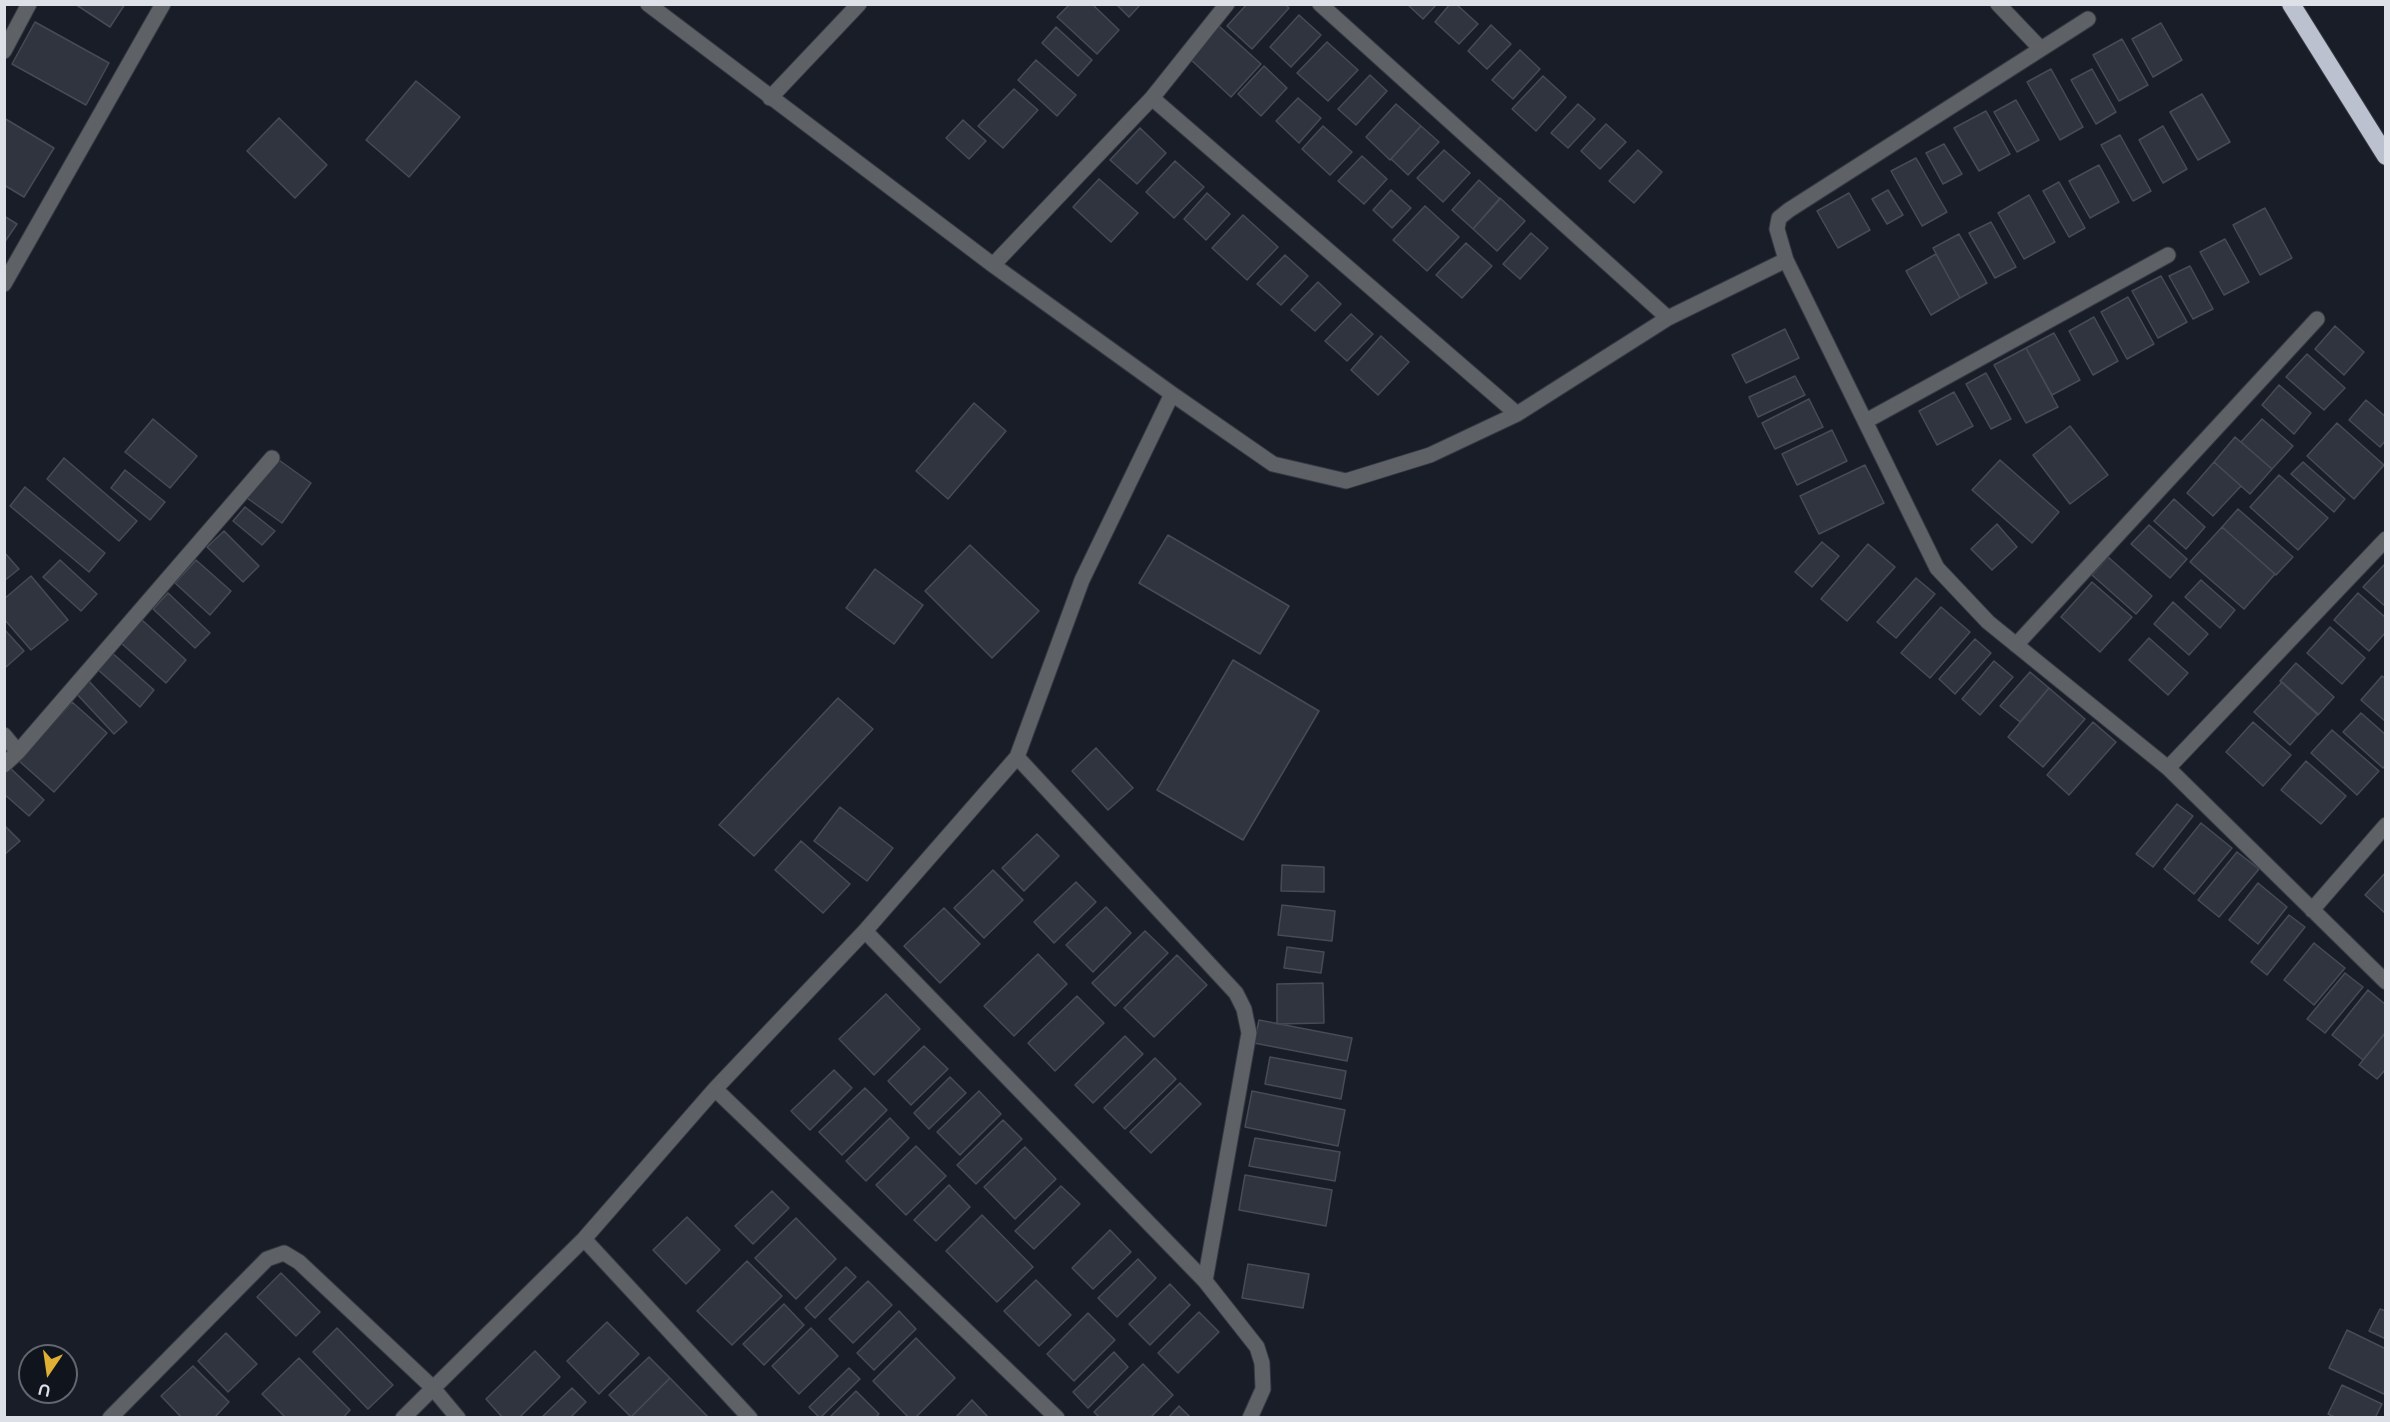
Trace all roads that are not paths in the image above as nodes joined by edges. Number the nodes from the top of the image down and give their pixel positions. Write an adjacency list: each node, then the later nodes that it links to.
1 (29, 4): 11 (street)
2 (163, 4): 18 (street)
3 (648, 4): 12 (street)
4 (859, 4): 12 (street)
5 (1227, 4): 13 (street)
6 (1320, 4): 19 (street)
7 (1998, 4): 10 (street)
8 (2291, 4): 14 (highway)
9 (2088, 19): 10 (street)
10 (2041, 49): 16 (street)
11 (4, 51)
12 (771, 98): 17 (street)
13 (1152, 98): 17 (street); 22 (street)
14 (2385, 156)
15 (2168, 255): 23 (street)
16 (1786, 260): 19 (street); 23 (street)
17 (993, 265): 21 (street)
18 (4, 284)
19 (1668, 318): 22 (street)
20 (2317, 319): 26 (street)
21 (1172, 394): 22 (street); 29 (street)
22 (1517, 414)
23 (1866, 421): 26 (street)
24 (272, 458): 28 (street)
25 (2385, 539): 31 (street)
26 (2016, 645): 31 (street)
27 (4, 735): 28 (street)
28 (18, 752): 30 (street)
29 (1017, 757): 34 (street); 38 (street)
30 (4, 765)
31 (2168, 768): 33 (street)
32 (2385, 825): 33 (street)
33 (2312, 910): 35 (street)
34 (865, 932): 36 (street); 38 (street)
35 (2385, 982)
36 (715, 1089): 37 (street); 44 (street)
37 (584, 1239): 39 (street); 43 (street)
38 (1204, 1281): 45 (street)
39 (432, 1387): 40 (street); 41 (street); 42 (street)
40 (110, 1418)
41 (403, 1418)
42 (458, 1418)
43 (750, 1418)
44 (1057, 1418)
45 (1250, 1418)

